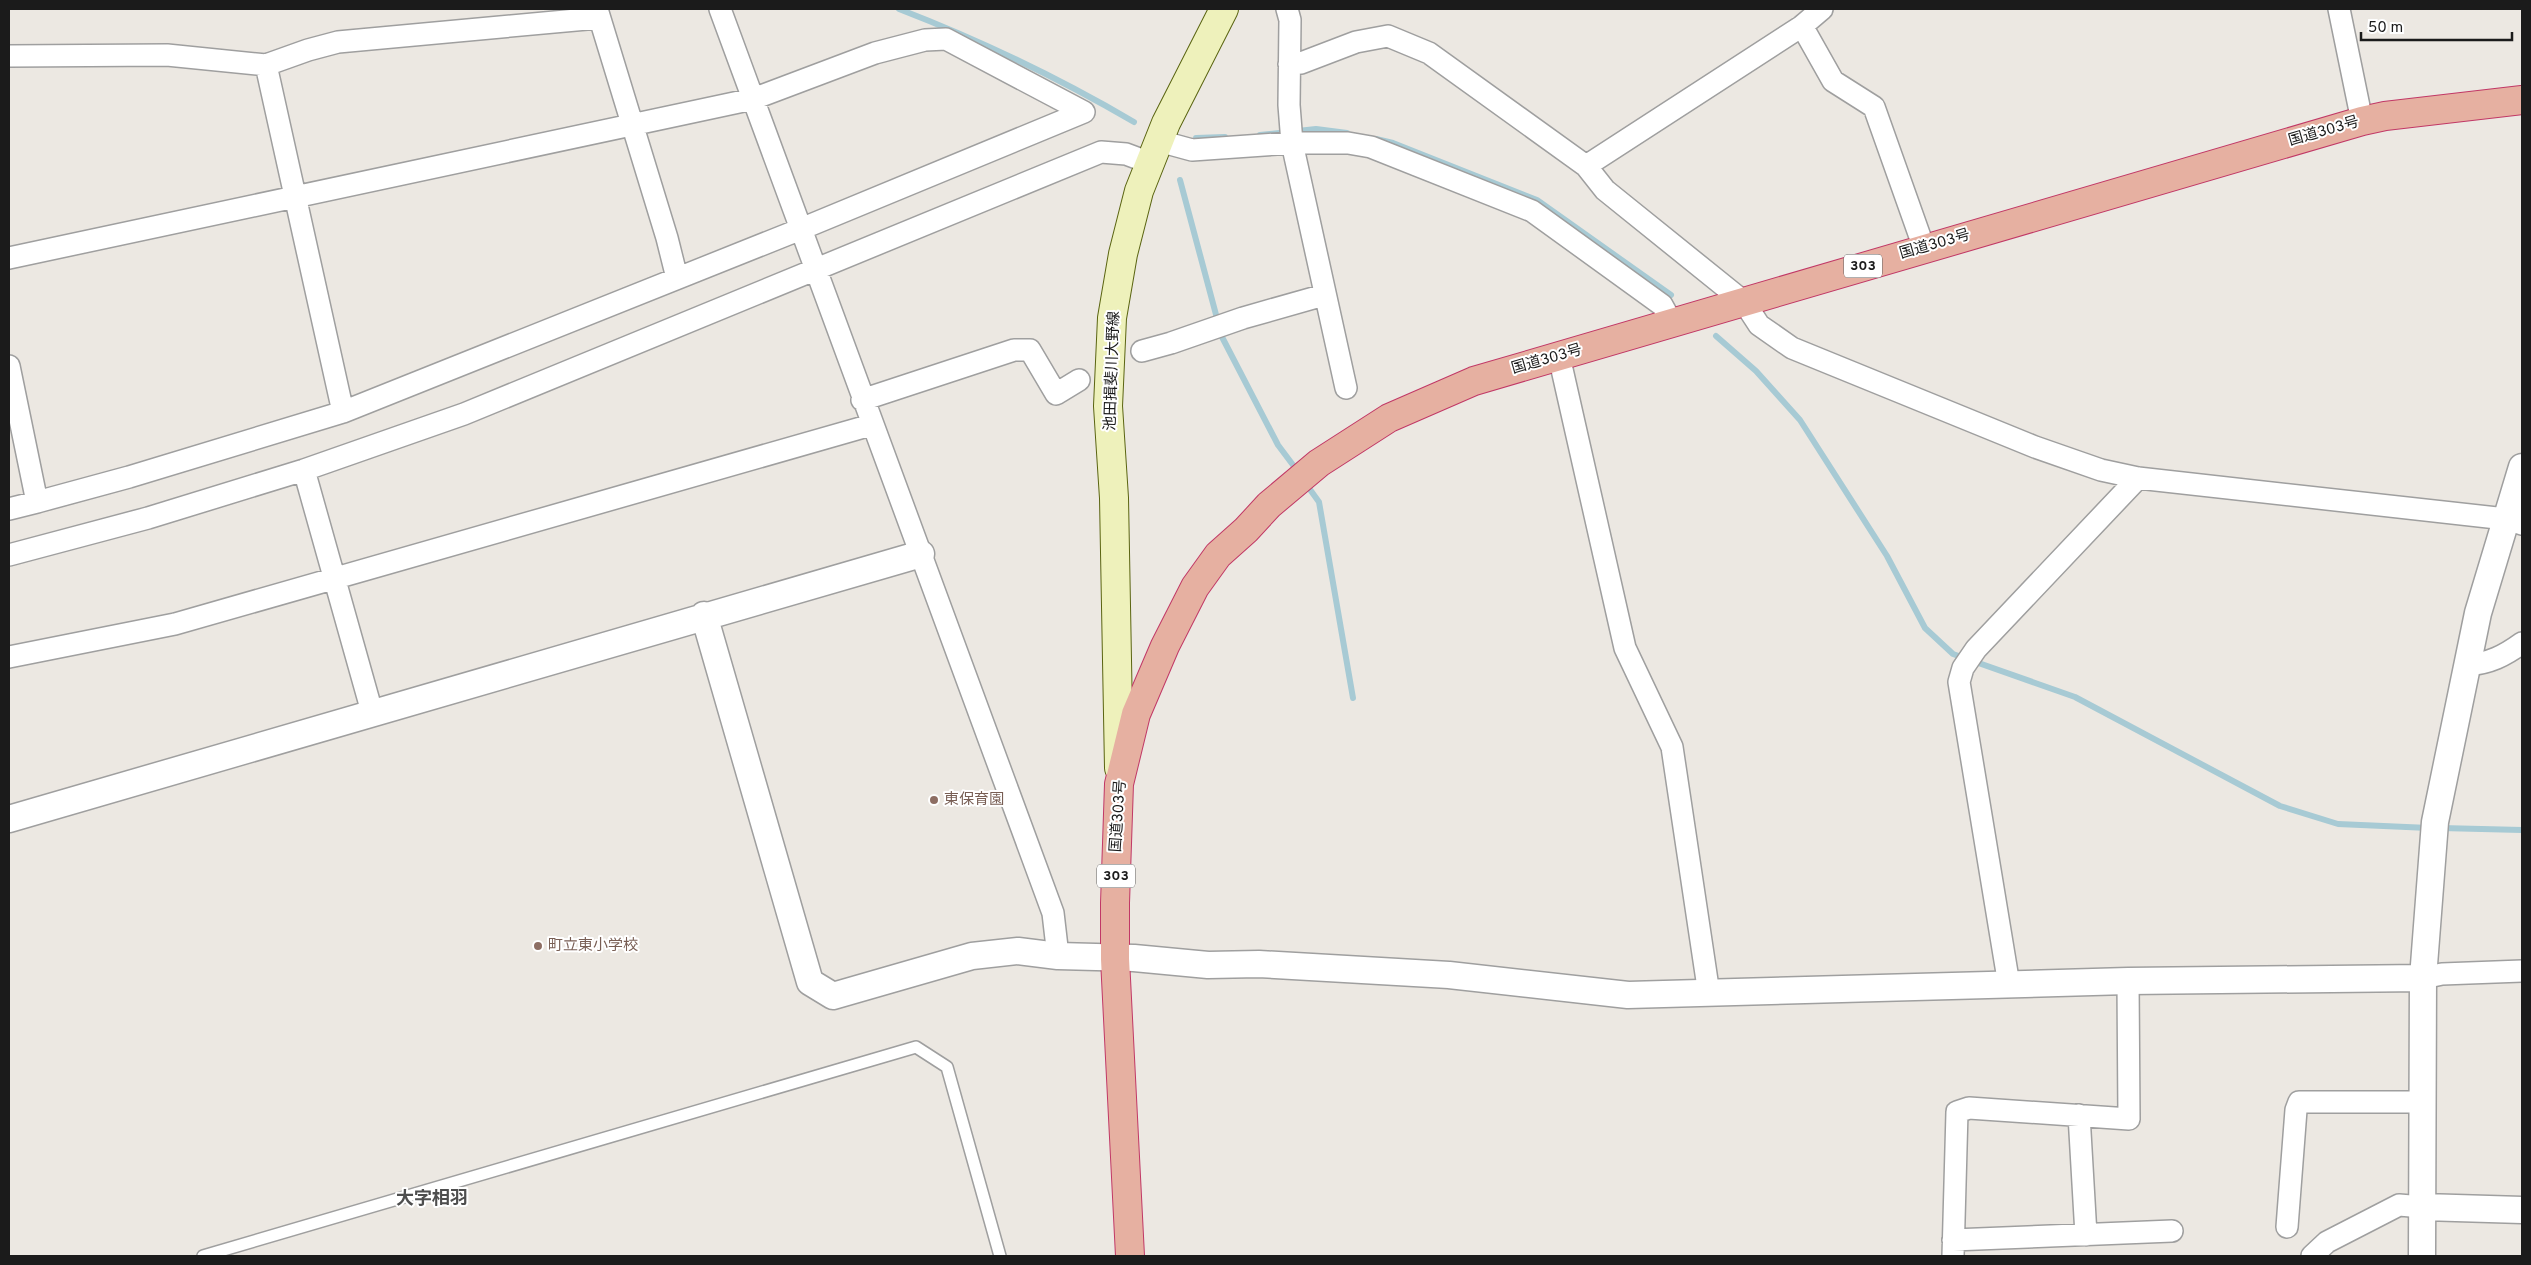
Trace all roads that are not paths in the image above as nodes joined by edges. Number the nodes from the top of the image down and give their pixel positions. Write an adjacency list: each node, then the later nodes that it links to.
1 (720, 9): 11 (street)
2 (1224, 9): 16 (main road, 池田揖斐川大野線)
3 (1287, 9): 9 (street)
4 (1822, 9): 7 (street)
5 (2338, 9): 13 (street)
6 (598, 14): 10 (street); 14 (street)
7 (1802, 26): 17 (street); 20 (street)
8 (9, 56): 10 (street)
9 (1289, 64): 15 (street); 17 (street)
10 (266, 65): 18 (street)
11 (753, 99): 14 (street); 19 (street); 19 (street)
12 (2522, 100): 13 (highway, 国道303号 / 303)
13 (2362, 121): 20 (highway, 国道303号 / 303)
14 (631, 125): 18 (street); 23 (street)
15 (1292, 143): 16 (street); 24 (street); 26 (street)
16 (1154, 152): 22 (street); 50 (main road, 池田揖斐川大野線)
17 (1586, 166): 25 (street)
18 (294, 197): 21 (street); 33 (street)
19 (800, 229): 22 (street); 23 (street)
20 (1924, 248): 25 (highway, 国道303号 / 303)
21 (9, 258)
22 (816, 270): 32 (street); 36 (street)
23 (677, 278): 33 (street)
24 (1324, 295): 27 (street); 31 (street)
25 (1744, 302): 26 (highway, 国道303号 / 303); 37 (street)
26 (1672, 323): 28 (highway, 国道303号 / 303)
27 (1142, 351)
28 (1558, 356): 41 (highway, 国道303号 / 303); 58 (street)
29 (9, 366): 38 (street)
30 (1079, 380): 32 (street)
31 (1346, 388)
32 (862, 400): 34 (street)
33 (343, 412): 38 (street)
34 (871, 425): 42 (street); 44 (street)
35 (2522, 467): 40 (street)
36 (304, 470): 43 (street); 44 (street)
37 (2138, 478): 40 (street); 57 (street)
38 (37, 502): 39 (street)
39 (9, 509)
40 (2514, 522): 48 (street)
41 (1246, 530): 50 (highway, 国道303号 / 303); 53 (highway, 国道303号 / 303)
42 (921, 554): 45 (street); 52 (street)
43 (9, 555)
44 (335, 578): 47 (street); 49 (street)
45 (704, 615): 49 (street); 52 (street)
46 (2522, 644): 48 (street)
47 (9, 657)
48 (2468, 665): 55 (street)
49 (372, 712): 51 (street)
50 (1119, 784): 53 (highway, 国道303号 / 303)
51 (9, 819)
52 (1058, 956): 53 (street)
53 (1125, 959): 58 (street); 69 (highway, 国道303号 / 303); 70 (highway, 国道303号 / 303)
54 (2522, 971): 55 (street)
55 (2422, 978): 56 (street); 59 (street)
56 (2128, 982): 57 (street); 60 (street)
57 (2009, 985): 58 (street)
58 (1709, 994)
59 (2423, 1102): 61 (street); 63 (street)
60 (2079, 1115): 65 (street); 66 (street)
61 (2423, 1207): 62 (street); 71 (street); 72 (street)
62 (2522, 1210)
63 (2287, 1227)
64 (2172, 1231): 65 (street)
65 (2086, 1234): 66 (street)
66 (1953, 1248)
67 (203, 1256): 68 (lane)
68 (1000, 1256)
69 (1130, 1256)
70 (1144, 1256)
71 (2312, 1256)
72 (2422, 1256)

